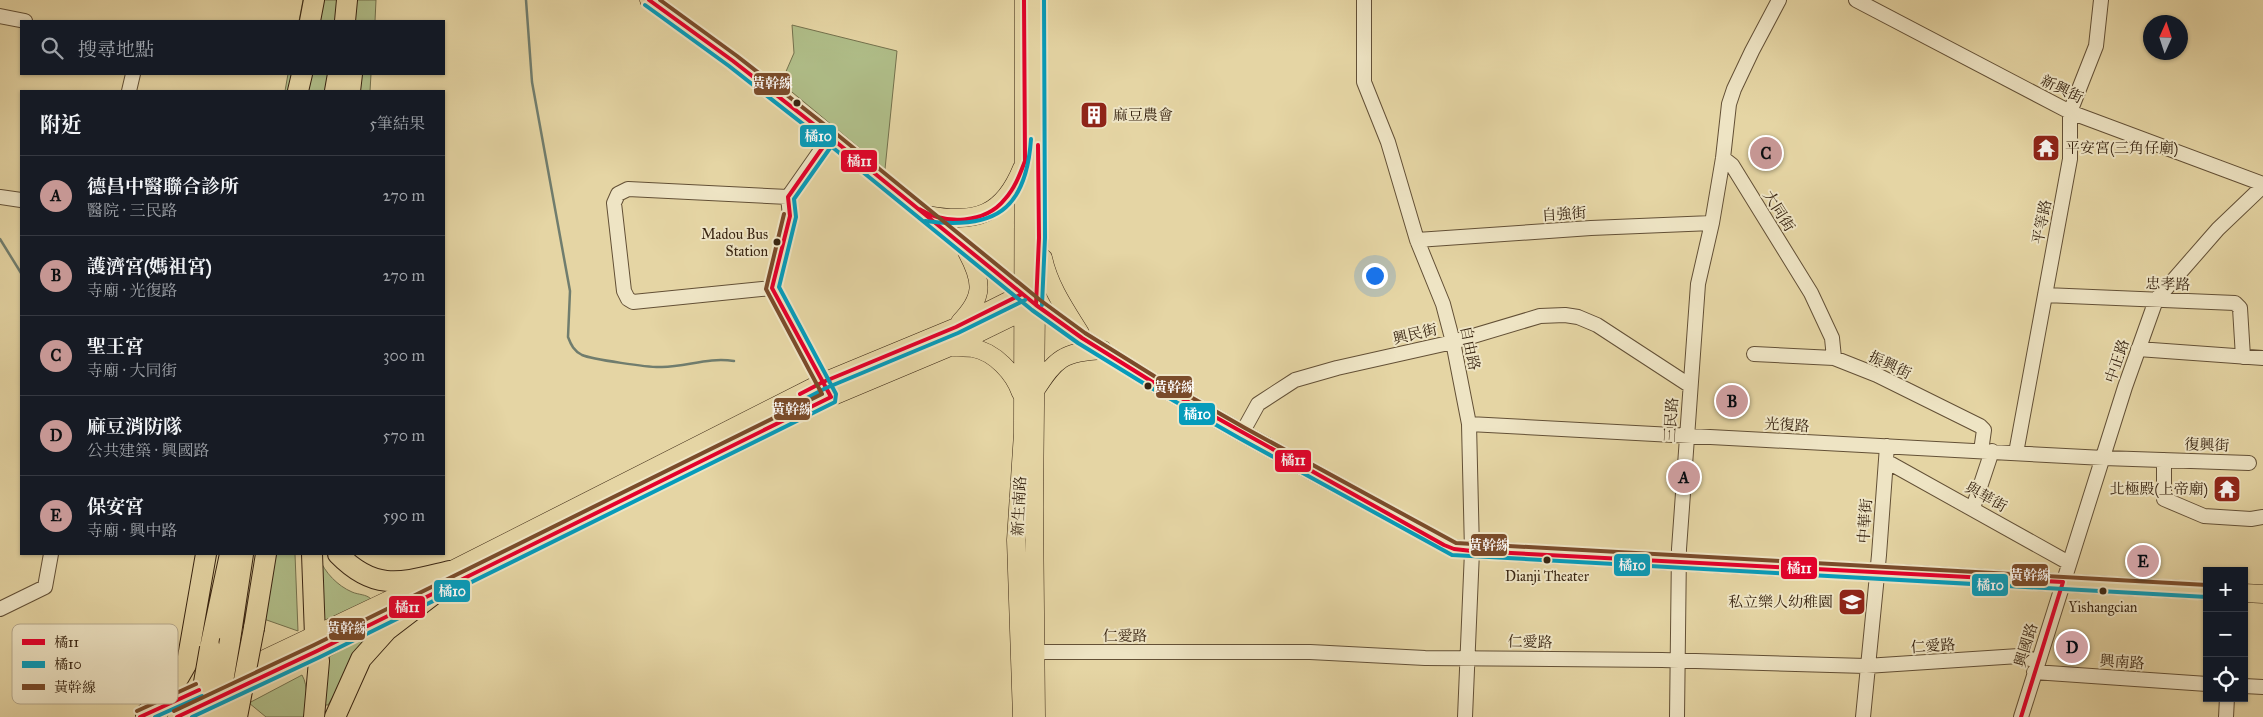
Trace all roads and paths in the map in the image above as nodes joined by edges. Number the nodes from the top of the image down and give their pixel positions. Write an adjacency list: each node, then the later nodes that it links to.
1 (314, 0): 14 (highway)
2 (328, 0): 15 (highway)
3 (348, 0): 16 (highway)
4 (359, 0): 17 (highway)
5 (650, 0): 29 (main road)
6 (1024, 0): 31 (main road)
7 (1038, 0): 38 (main road)
8 (1364, 0): 39 (street, 自由路)
9 (1779, 0): 30 (street)
10 (1856, 0): 28 (street, 新興街)
11 (2100, 0): 28 (street, 平等路)
12 (0, 16): 13 (street)
13 (20, 20)
14 (310, 20)
15 (324, 20)
16 (345, 20)
17 (357, 20)
18 (133, 75): 23 (street)
19 (302, 75): 24 (highway)
20 (315, 75): 25 (highway)
21 (338, 75): 26 (highway)
22 (352, 75): 27 (highway)
23 (130, 90)
24 (298, 90)
25 (312, 90)
26 (335, 90)
27 (350, 90)
28 (2070, 112): 32 (street, 新興街); 42 (street, 平等路)
29 (830, 137): 34 (street); 36 (main road)
30 (1723, 158): 37 (street, 三民路); 53 (street, 大同街)
31 (1024, 161): 36 (main road); 44 (main road)
32 (2263, 185): 43 (street, 中正路)
33 (0, 197): 35 (street)
34 (788, 197): 41 (street); 41 (street)
35 (20, 200)
36 (926, 215): 40 (main road)
37 (1712, 223): 39 (street, 自強街); 55 (street, 三民路)
38 (1039, 238): 44 (main road); 46 (main road)
39 (1417, 240): 47 (street, 自由路)
40 (964, 247): 44 (main road); 45 (main road)
41 (772, 288): 56 (street)
42 (2044, 295): 43 (street, 忠孝路); 63 (street, 平等路)
43 (2156, 300): 49 (street, 中正路); 52 (street, 忠孝路)
44 (1027, 303): 45 (main road); 46 (main road); 48 (main road); 57 (main road, 新生南路)
45 (956, 326): 56 (main road)
46 (1082, 338): 50 (main road)
47 (1453, 342): 55 (street, 興民街); 58 (street, 自由路); 59 (street, 興民街)
48 (950, 347): 56 (main road); 57 (main road)
49 (2138, 349): 52 (street); 64 (street, 中正路)
50 (1103, 350): 57 (main road); 59 (main road)
51 (1754, 354): 53 (street, 振興街)
52 (2243, 357): 54 (street)
53 (1834, 358): 62 (street, 振興街)
54 (2263, 358)
55 (1689, 385): 60 (street, 三民路)
56 (827, 389): 80 (main road); 84 (main road)
57 (1029, 395): 89 (main road, 新生南路)
58 (1469, 424): 60 (street, 光復路); 70 (street, 自由路)
59 (1242, 433): 70 (main road)
60 (1686, 436): 61 (street, 光復路); 78 (street, 三民路)
61 (1887, 446): 62 (street, 光復路); 66 (street, 中華街)
62 (1986, 451): 63 (street, 光復路); 68 (street)
63 (2016, 453): 64 (street, 光復路)
64 (2104, 458): 65 (street, 復興街); 79 (street, 中正路)
65 (2164, 460): 67 (street, 復興街); 69 (street, 復興街)
66 (1886, 461): 68 (street, 與華街); 81 (street, 中華街)
67 (2249, 463)
68 (1973, 508): 79 (street, 與華街)
69 (2263, 517)
70 (1472, 551): 78 (main road); 90 (street, 自由路)
71 (50, 555): 87 (street)
72 (206, 555): 94 (highway)
73 (230, 555): 104 (highway, bridge)
74 (243, 555): 105 (highway, bridge)
75 (266, 555): 106 (highway, bridge)
76 (312, 555): 88 (highway)
77 (339, 555): 80 (highway)
78 (1678, 562): 81 (main road); 91 (street, 三民路)
79 (2069, 563): 82 (street, 中正路)
80 (450, 571): 88 (main road)
81 (1877, 571): 82 (main road); 92 (street, 中華街)
82 (2063, 582): 83 (main road); 93 (street, 興國路)
83 (2203, 590)
84 (438, 591): 88 (main road); 108 (highway)
85 (2248, 593): 86 (main road)
86 (2263, 594)
87 (0, 609)
88 (316, 643): 98 (main road); 103 (main road); 107 (highway)
89 (1028, 652): 90 (street, 仁愛路); 109 (main road, 新生南路); 110 (main road, 新生南路)
90 (1469, 658): 91 (street, 仁愛路); 111 (street, 自由路)
91 (1677, 661): 92 (street, 仁愛路); 112 (street, 三民路)
92 (1866, 666): 93 (street, 仁愛路); 113 (street, 中華街)
93 (2036, 666): 95 (street, 興南路); 114 (street, 興國路)
94 (178, 679)
95 (2203, 684)
96 (2248, 686): 97 (street)
97 (2263, 687)
98 (178, 701)
99 (2227, 702): 115 (street)
100 (156, 704): 102 (highway)
101 (171, 704): 102 (main road)
102 (143, 716)
103 (177, 717)
104 (198, 717)
105 (217, 717)
106 (237, 717)
107 (314, 717)
108 (335, 717)
109 (1022, 717)
110 (1036, 717)
111 (1465, 717)
112 (1677, 717)
113 (1863, 717)
114 (2021, 717)
115 (2226, 717)

